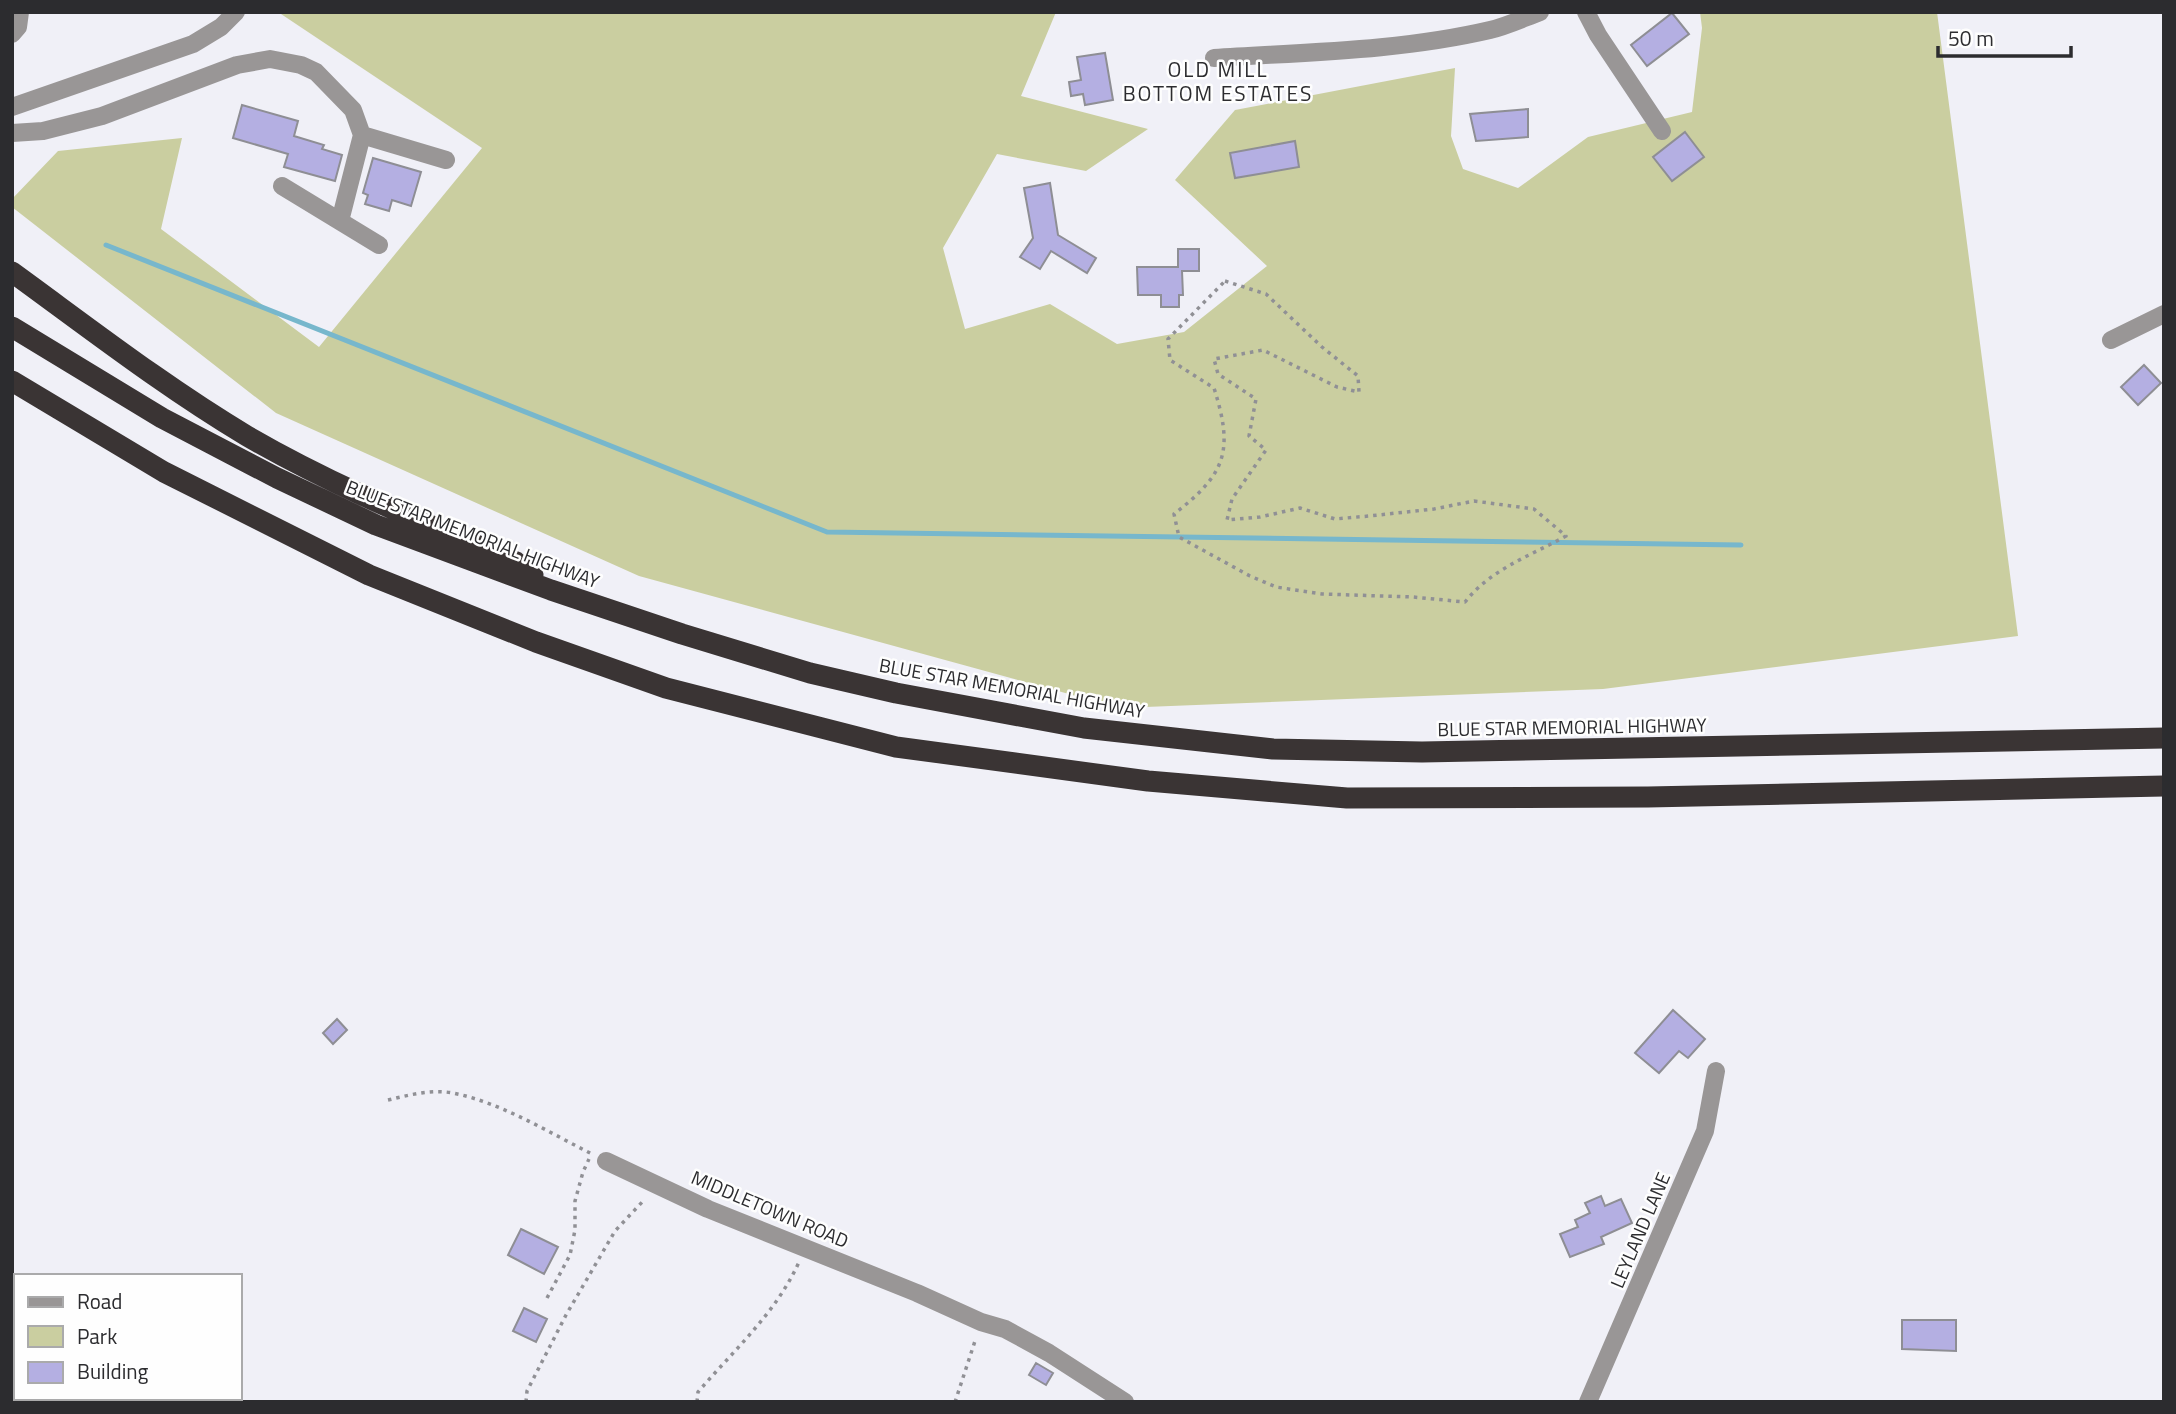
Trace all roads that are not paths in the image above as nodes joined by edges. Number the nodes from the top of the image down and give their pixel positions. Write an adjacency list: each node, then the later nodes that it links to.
1 (20, 12): 5 (street)
2 (236, 12): 7 (street)
3 (1540, 12): 6 (street)
4 (1586, 12): 8 (street)
5 (12, 34)
6 (1214, 58)
7 (12, 107)
8 (1662, 131)
9 (12, 133): 10 (street)
10 (362, 135): 11 (street); 13 (street)
11 (446, 160)
12 (282, 186): 13 (street)
13 (340, 221): 14 (street)
14 (379, 245)
15 (12, 272): 20 (highway)
16 (2164, 314): 18 (street)
17 (12, 327): 20 (highway, BLUE STAR MEMORIAL HIGHWAY)
18 (2111, 340)
19 (12, 382): 22 (highway)
20 (551, 590): 21 (highway, BLUE STAR MEMORIAL HIGHWAY)
21 (2164, 738)
22 (2164, 786)
23 (1716, 1071): 26 (street, LEYLAND LANE)
24 (599, 1157): 25 (street, MIDDLETOWN ROAD)
25 (1125, 1402)
26 (1588, 1402)

